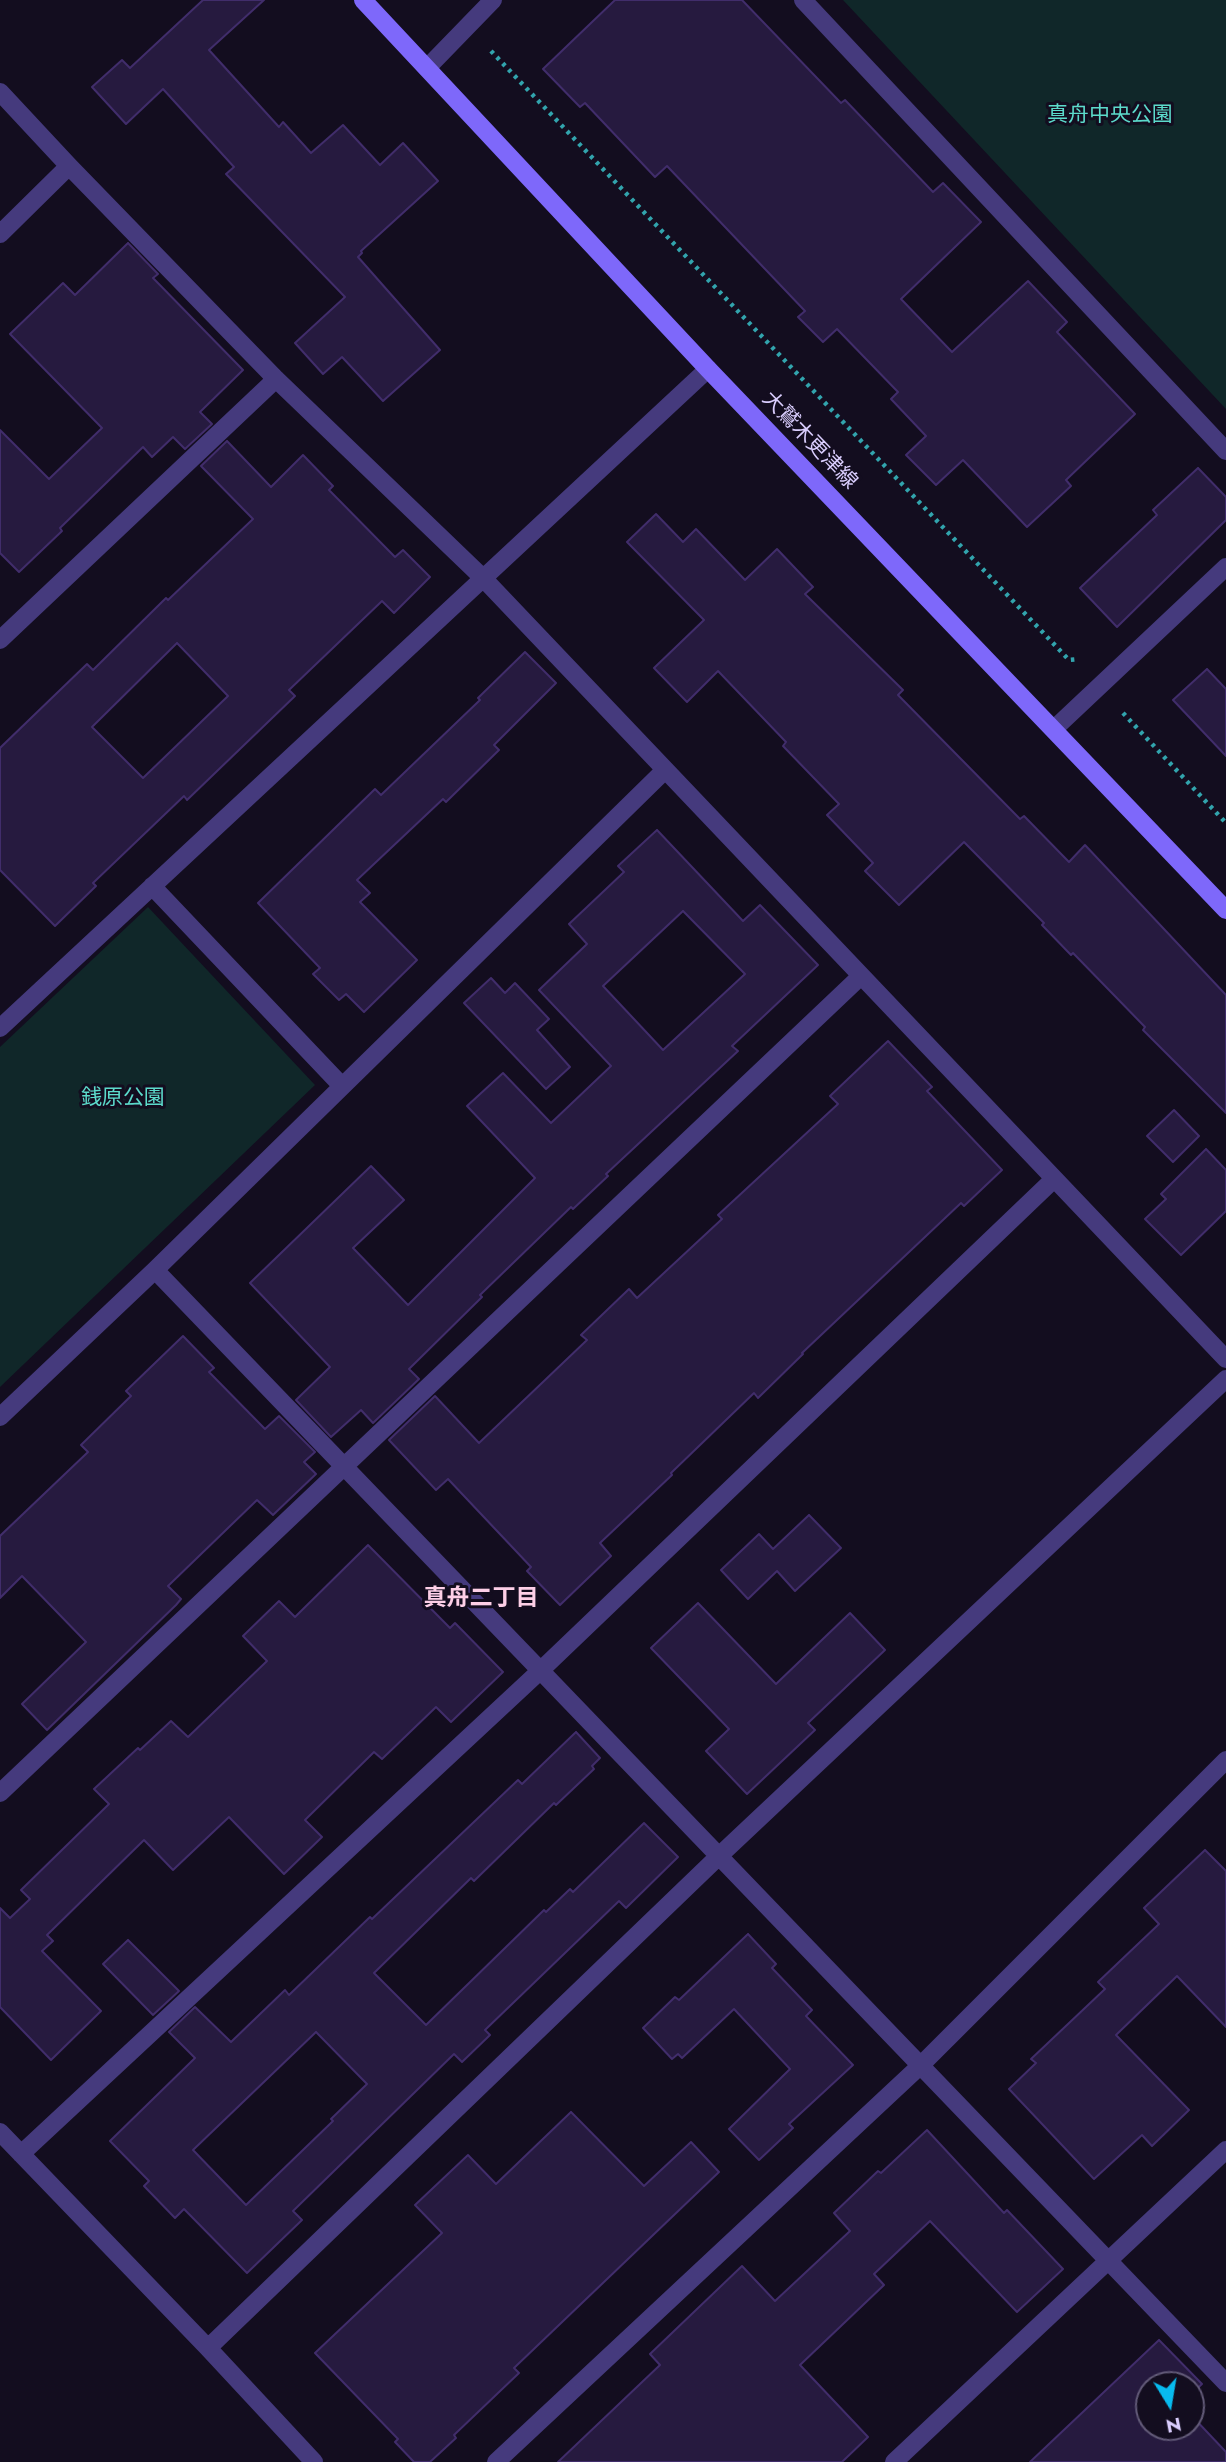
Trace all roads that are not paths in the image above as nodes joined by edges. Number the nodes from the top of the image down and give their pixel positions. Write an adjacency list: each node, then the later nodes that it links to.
1 (363, 0): 4 (main road, 大鷲木更津線)
2 (493, 0): 4 (street)
3 (803, 0): 10 (street)
4 (427, 68): 8 (main road, 大鷲木更津線)
5 (0, 92): 6 (street)
6 (69, 166): 7 (street); 9 (street)
7 (0, 234)
8 (708, 369): 12 (street); 14 (main road, 大鷲木更津線)
9 (276, 379): 12 (street); 13 (street)
10 (1226, 451)
11 (1226, 568): 14 (street)
12 (483, 578): 15 (street); 16 (street)
13 (0, 640)
14 (1054, 729): 17 (main road, 大鷲木更津線)
15 (664, 769): 18 (street); 20 (street)
16 (152, 886): 19 (street); 20 (street)
17 (1226, 910)
18 (861, 976): 21 (street); 26 (street)
19 (0, 1028)
20 (341, 1086): 22 (street)
21 (1054, 1179): 23 (street); 27 (street)
22 (155, 1270): 25 (street); 26 (street)
23 (1226, 1359)
24 (1226, 1379): 30 (street)
25 (0, 1418)
26 (344, 1466): 27 (street); 29 (street)
27 (541, 1670): 30 (street); 34 (street)
28 (1226, 1760): 31 (street)
29 (0, 1793)
30 (719, 1856): 31 (street); 36 (street)
31 (921, 2065): 35 (street); 39 (street)
32 (0, 2132): 34 (street)
33 (1226, 2150): 35 (street)
34 (21, 2154): 36 (street)
35 (1108, 2262): 37 (street); 40 (street)
36 (208, 2348): 38 (street)
37 (1226, 2383)
38 (314, 2462)
39 (496, 2462)
40 (894, 2462)

